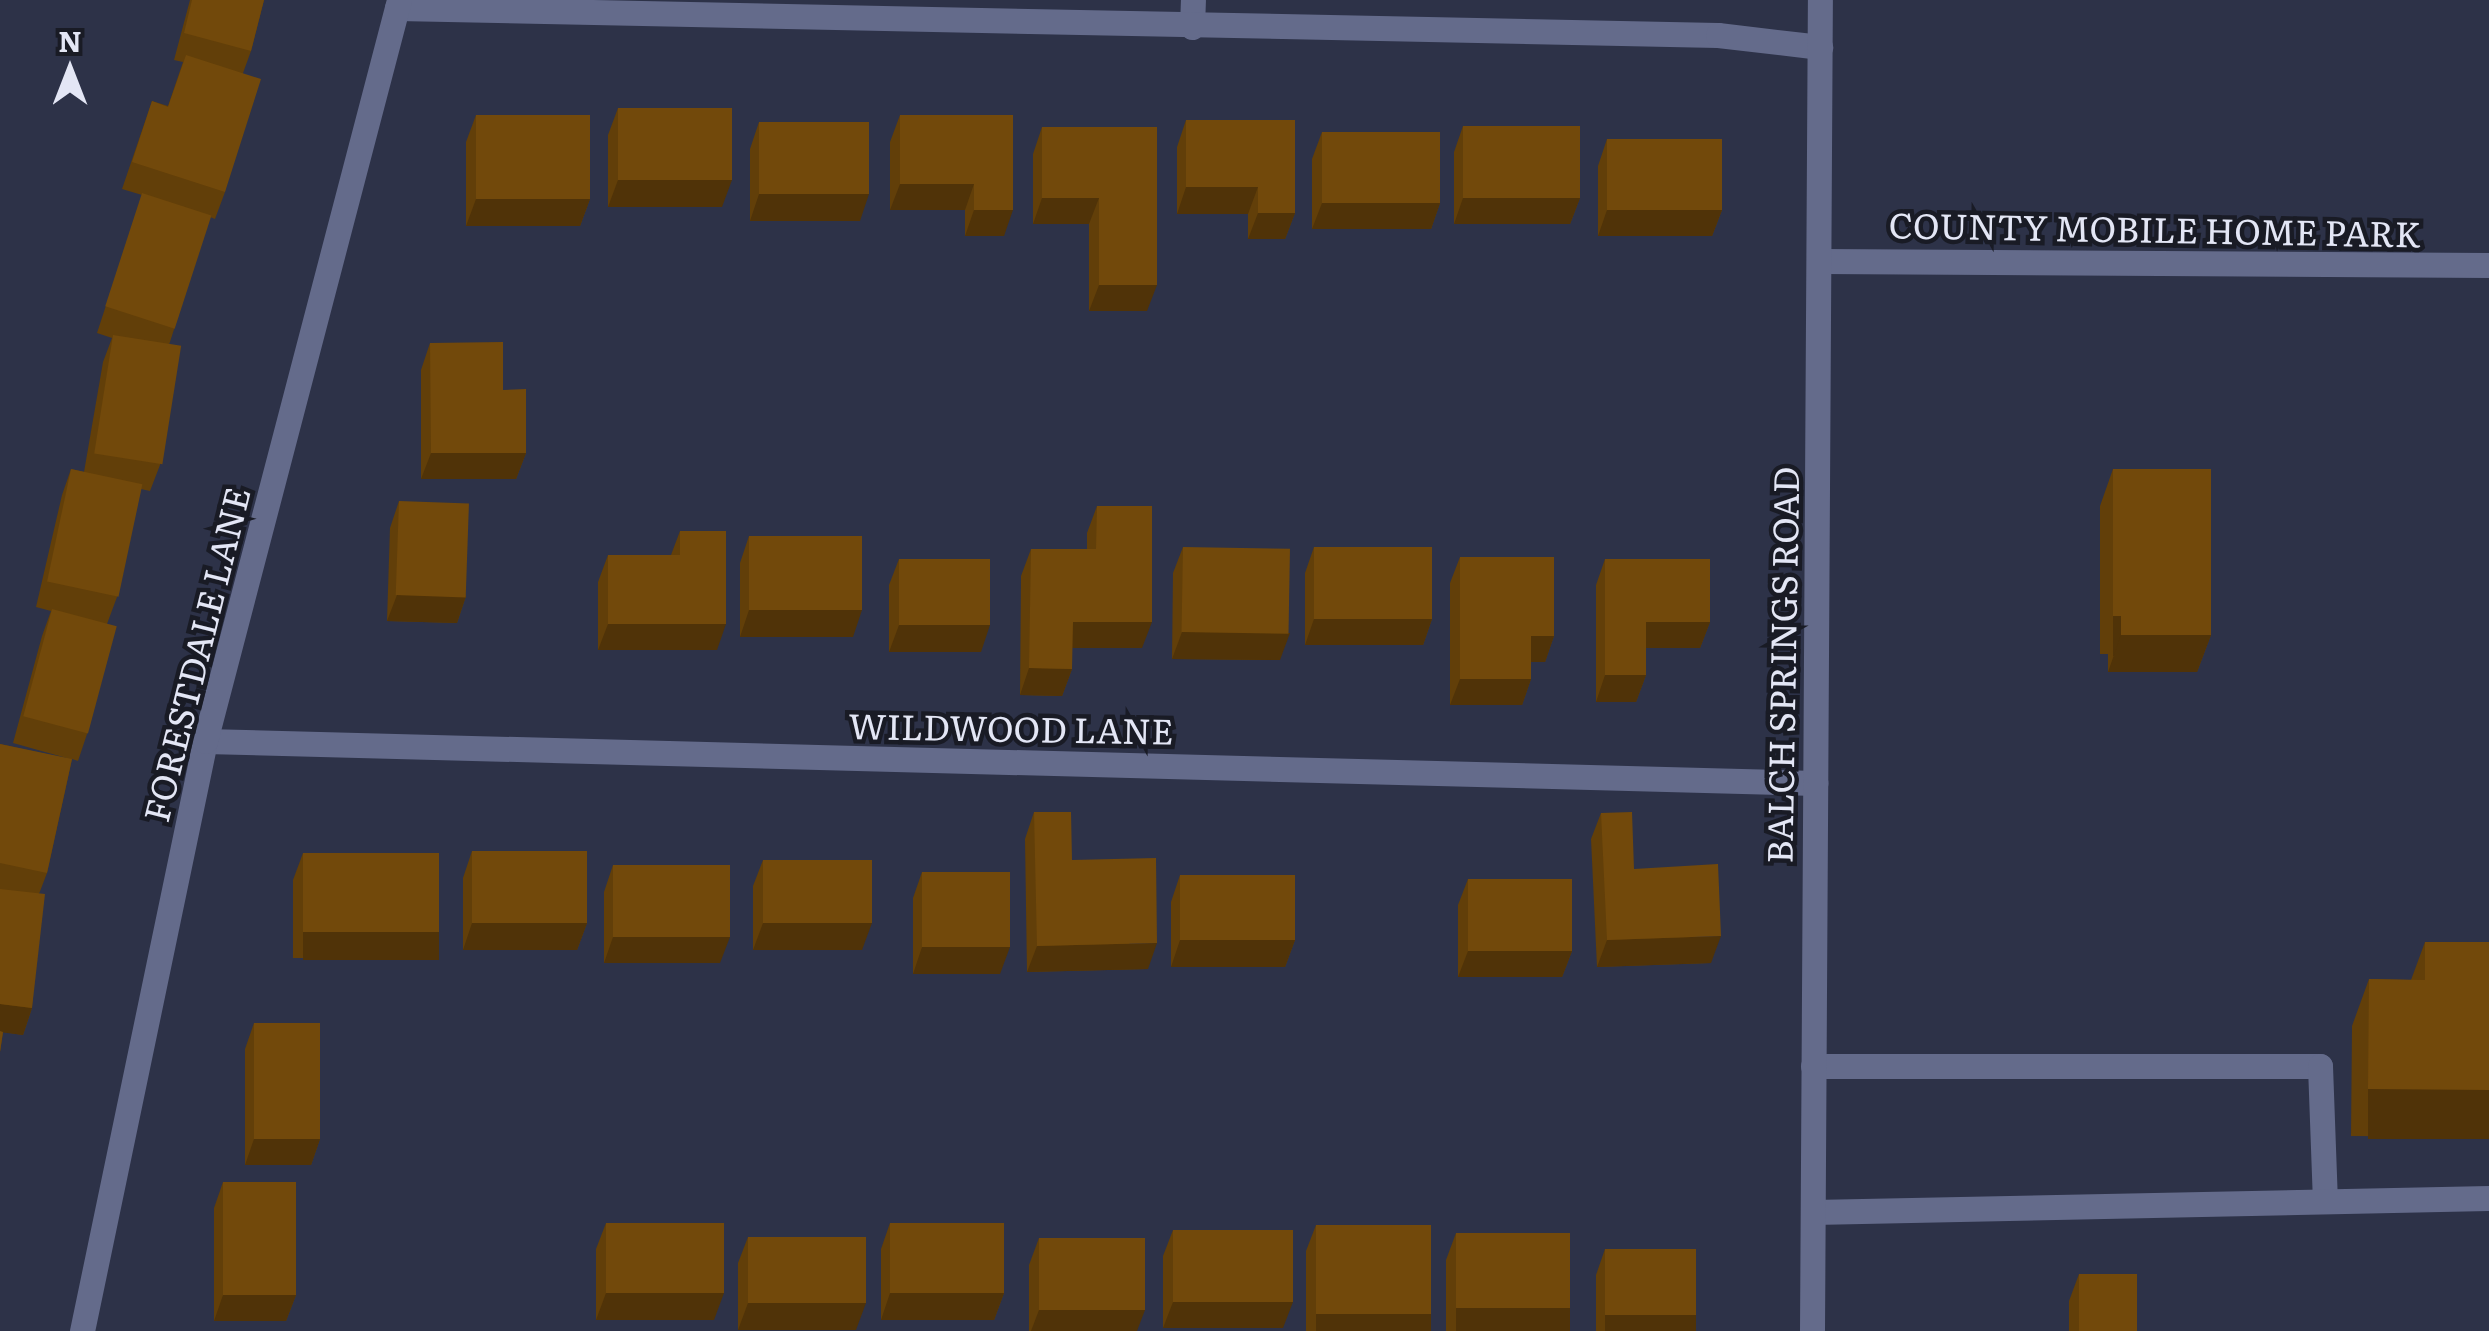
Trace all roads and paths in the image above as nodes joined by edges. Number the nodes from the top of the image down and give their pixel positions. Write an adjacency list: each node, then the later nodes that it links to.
1 (1193, 0): 4 (street)
2 (1820, 0): 5 (street, BALCH SPRINGS ROAD)
3 (398, 4): 4 (street); 8 (street, FORESTDALE LANE)
4 (1192, 27): 5 (street)
5 (1820, 47): 6 (street, BALCH SPRINGS ROAD)
6 (1820, 261): 7 (street, COUNTY MOBILE HOME PARK); 9 (street, BALCH SPRINGS ROAD)
7 (2489, 265)
8 (205, 741): 9 (street, WILDWOOD LANE); 14 (street, FORESTDALE LANE)
9 (1815, 783): 10 (street, BALCH SPRINGS ROAD)
10 (1813, 1066): 12 (street); 13 (street, BALCH SPRINGS ROAD)
11 (2489, 1198): 12 (street)
12 (2325, 1200): 13 (street)
13 (1812, 1212): 15 (street, BALCH SPRINGS ROAD)
14 (82, 1331)
15 (1812, 1331)

